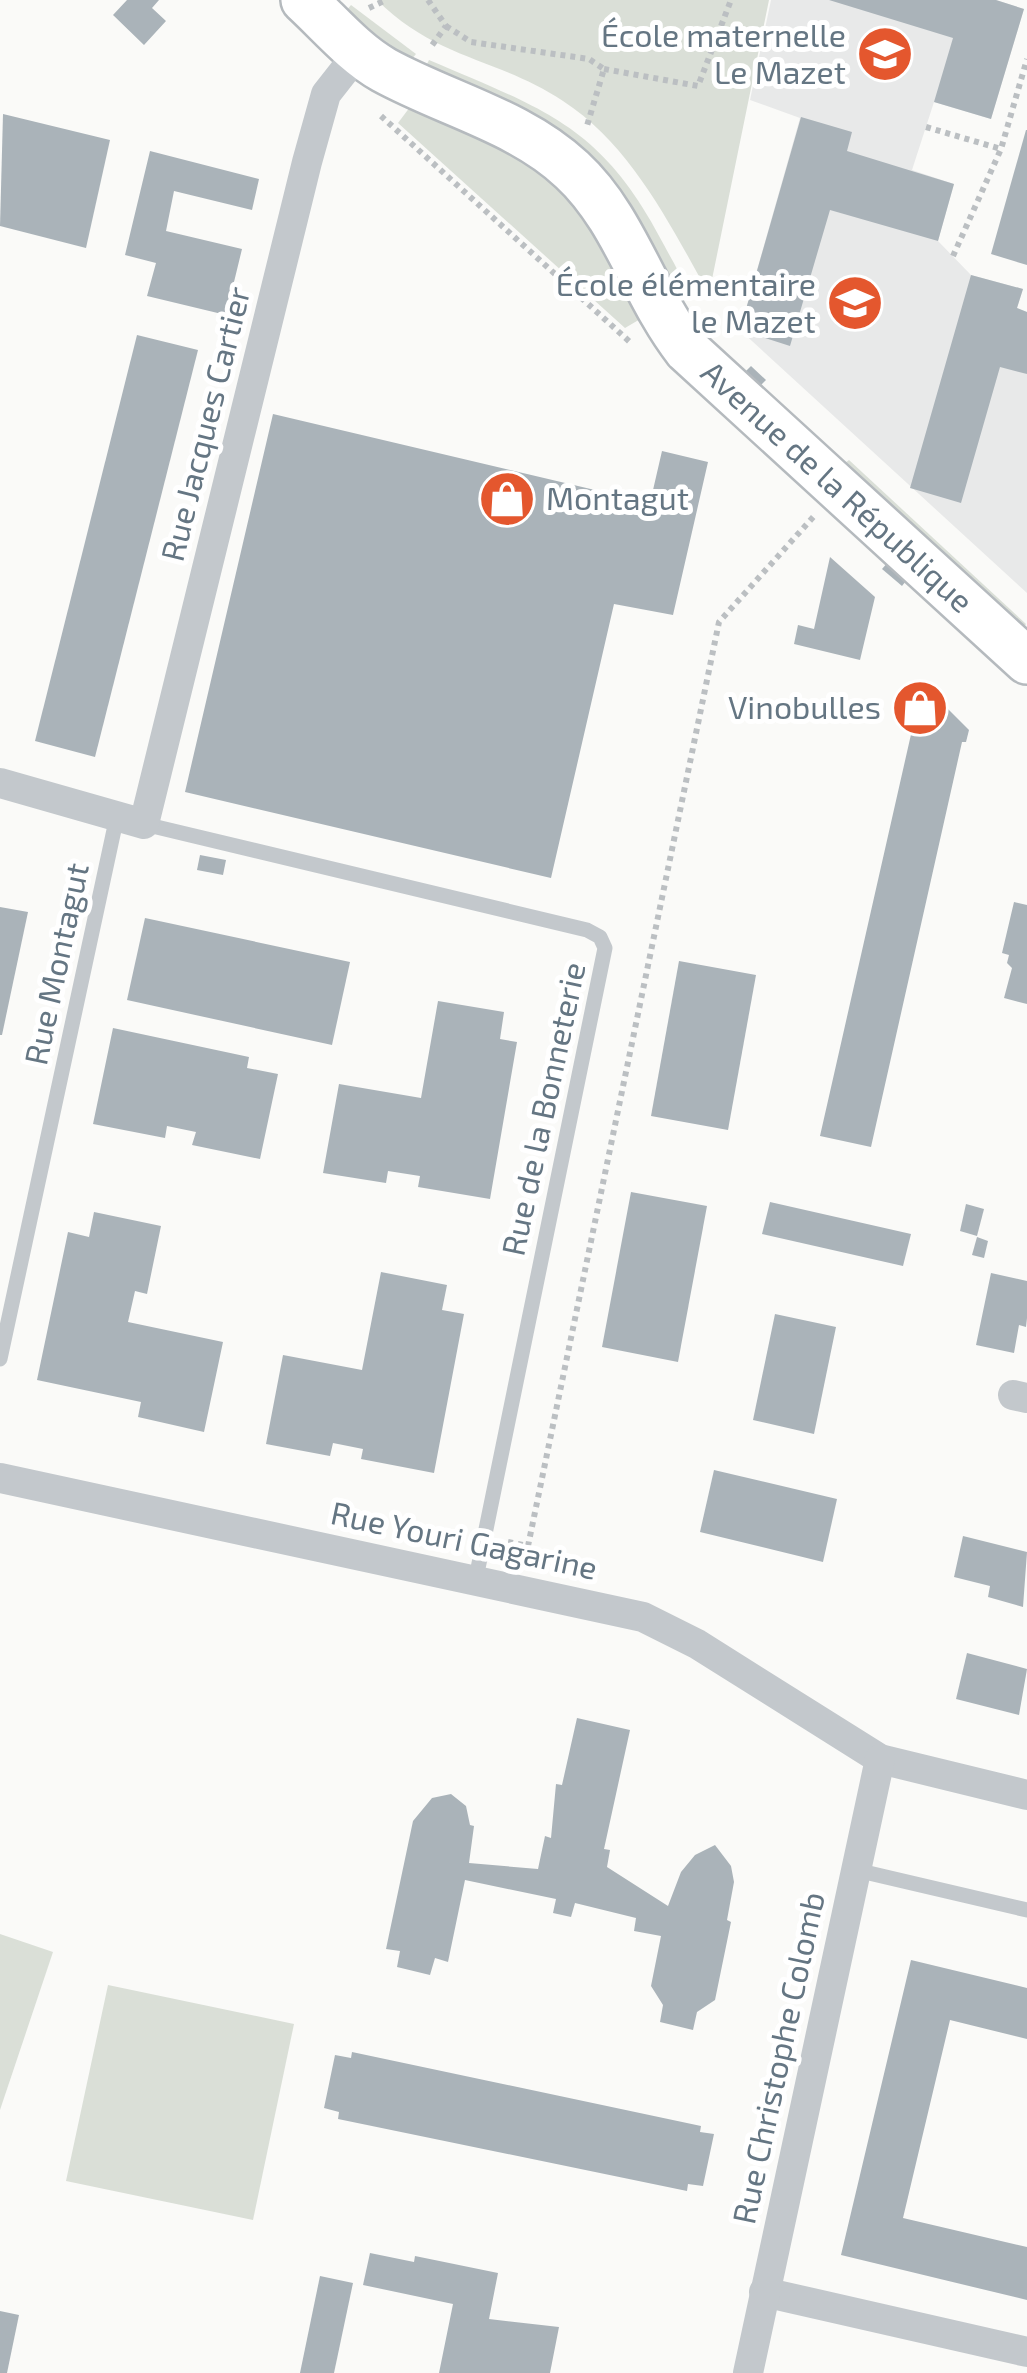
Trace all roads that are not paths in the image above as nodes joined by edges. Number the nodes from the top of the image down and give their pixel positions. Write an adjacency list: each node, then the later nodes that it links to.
1 (304, 0): 2 (main road, Avenue de la République)
2 (361, 31): 3 (main road, Avenue de la République); 5 (street, Rue Jacques Cartier)
3 (1027, 661)
4 (0, 782): 5 (street)
5 (131, 820): 6 (lane, Rue Montagut); 8 (lane, Rue de la Bonneterie)
6 (0, 1359)
7 (0, 1478): 8 (street, Rue Youri Gagarine)
8 (476, 1578): 9 (street, Rue Youri Gagarine)
9 (880, 1759): 10 (street, Rue Youri Gagarine); 11 (street, Rue Christophe Colomb)
10 (1027, 1795)
11 (856, 1870): 12 (lane); 13 (street, Rue Christophe Colomb)
12 (1027, 1910)
13 (764, 2292): 14 (street); 15 (street, Rue Christophe Colomb)
14 (1027, 2352)
15 (748, 2373)

